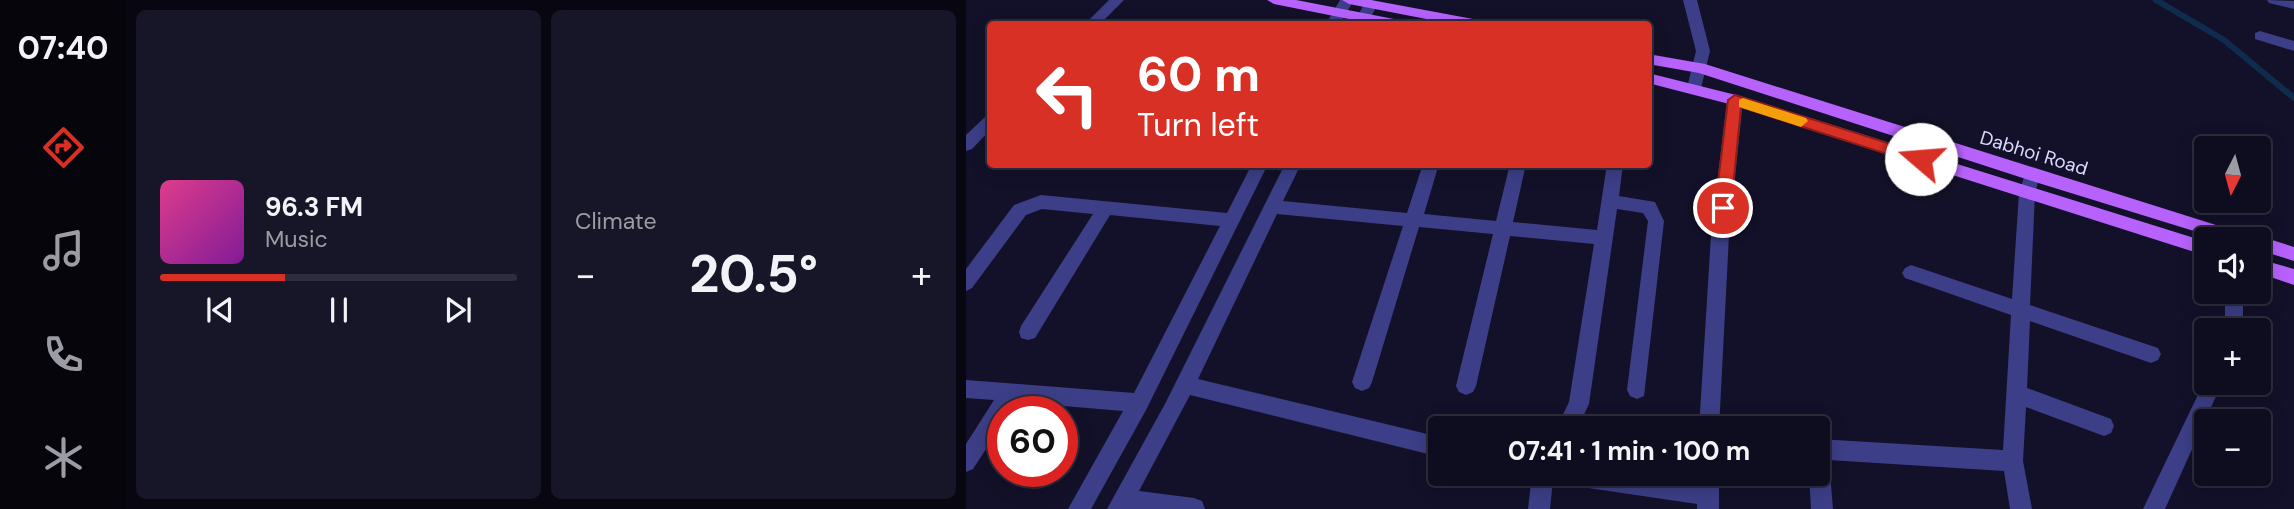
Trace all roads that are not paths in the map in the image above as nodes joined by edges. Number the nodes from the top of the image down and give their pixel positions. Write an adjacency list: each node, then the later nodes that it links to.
1 (1117, 0): 10 (street)
2 (1274, 0): 6 (main road)
3 (1348, 0): 7 (main road); 9 (street)
4 (1690, 0): 17 (street)
5 (2274, 0): 8 (street)
6 (1295, 4): 9 (main road); 11 (main road)
7 (1371, 5): 12 (street); 13 (main road)
8 (2294, 5)
9 (1336, 19): 12 (main road)
10 (1094, 21)
11 (1307, 21)
12 (1362, 21)
13 (1457, 21)
14 (2260, 36): 15 (street)
15 (2294, 46)
16 (1652, 59): 17 (main road, Dabhoi Road)
17 (1700, 68): 19 (street); 28 (main road, Dabhoi Road)
18 (1652, 79): 19 (main road, Dabhoi Road)
19 (1693, 88): 20 (main road, Dabhoi Road)
20 (1735, 100): 28 (main road, Dabhoi Road); 57 (street)
21 (987, 124): 22 (street)
22 (966, 145)
23 (1258, 168): 32 (street)
24 (1291, 168): 30 (street)
25 (1430, 168): 33 (street)
26 (1517, 168): 35 (street)
27 (1614, 168): 29 (street)
28 (2030, 184): 34 (main road, Dabhoi Road); 37 (main road, Dabhoi Road); 44 (street)
29 (1610, 201): 36 (street); 51 (street)
30 (1272, 207): 33 (street); 48 (street)
31 (1106, 208): 32 (street); 43 (street); 45 (street)
32 (1231, 220): 55 (street)
33 (1411, 220): 35 (street); 47 (street)
34 (2197, 227)
35 (1502, 228): 36 (street); 49 (street)
36 (1606, 238): 56 (street)
37 (2194, 244)
38 (2271, 247): 39 (main road)
39 (2294, 254)
40 (2271, 270): 42 (main road)
41 (1911, 273): 44 (street)
42 (2294, 277)
43 (966, 283)
44 (2022, 311): 46 (street); 53 (street)
45 (1028, 332)
46 (2151, 354)
47 (1362, 382)
48 (1185, 385): 59 (street); 67 (street)
49 (1466, 386)
50 (966, 388): 52 (street)
51 (1637, 390)
52 (1011, 392): 55 (street); 62 (street)
53 (2017, 394): 58 (street); 61 (street)
54 (2206, 395): 73 (street)
55 (1139, 402): 68 (street)
56 (1573, 416)
57 (1710, 416)
58 (2104, 426)
59 (1428, 444)
60 (1830, 450): 61 (street)
61 (2013, 460): 72 (street)
62 (966, 463)
63 (1542, 486): 70 (street)
64 (1654, 486): 66 (street)
65 (1820, 486): 71 (street)
66 (1708, 493)
67 (1120, 505): 69 (street)
68 (1079, 509)
69 (1194, 509)
70 (1539, 509)
71 (1822, 509)
72 (2021, 509)
73 (2154, 509)

